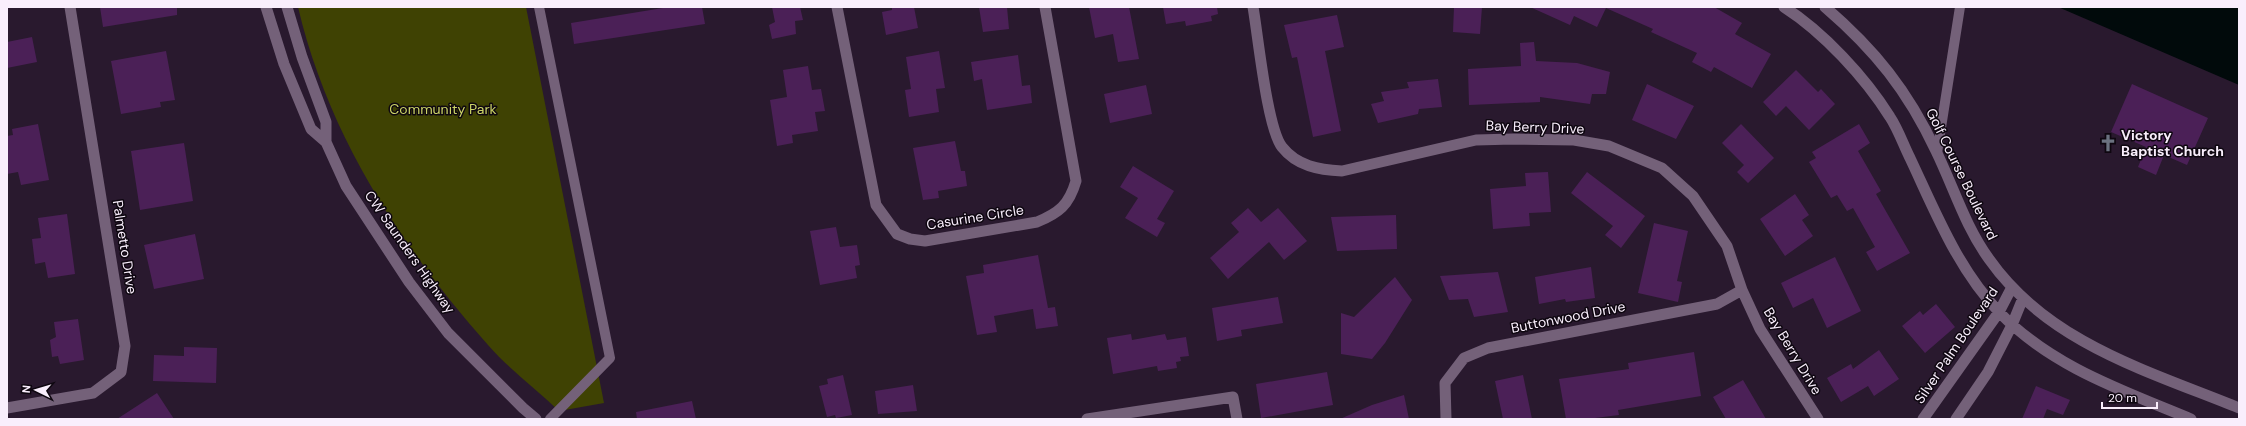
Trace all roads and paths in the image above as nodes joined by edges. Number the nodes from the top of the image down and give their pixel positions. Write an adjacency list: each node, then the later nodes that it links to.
1 (70, 7): 18 (street, Palmetto Drive)
2 (266, 7): 11 (street, CW Saunders Highway)
3 (287, 7): 11 (street, CW Saunders Highway)
4 (539, 7): 21 (lane)
5 (837, 7): 6 (street, Casurine Circle)
6 (1045, 7)
7 (1253, 7): 14 (street, Bay Berry Drive)
8 (1784, 7): 16 (street)
9 (1825, 7): 12 (street, Golf Course Boulevard)
10 (1960, 7): 12 (lane)
11 (326, 142): 20 (street, CW Saunders Highway)
12 (1937, 154): 13 (street, Golf Course Boulevard)
13 (2012, 287): 15 (street, Golf Course Boulevard); 16 (street, Silver Palm Boulevard)
14 (1742, 290): 24 (street, Buttonwood Drive); 25 (street, Bay Berry Drive)
15 (2023, 298): 17 (street); 19 (street, Golf Course Boulevard)
16 (1999, 312): 17 (street); 26 (street, Silver Palm Boulevard)
17 (2012, 325): 27 (street); 28 (street)
18 (7, 408)
19 (2239, 408)
20 (536, 419)
21 (550, 419)
22 (1087, 419): 23 (street)
23 (1237, 419)
24 (1446, 419)
25 (1818, 419)
26 (1923, 419)
27 (1956, 419)
28 (2191, 419)

